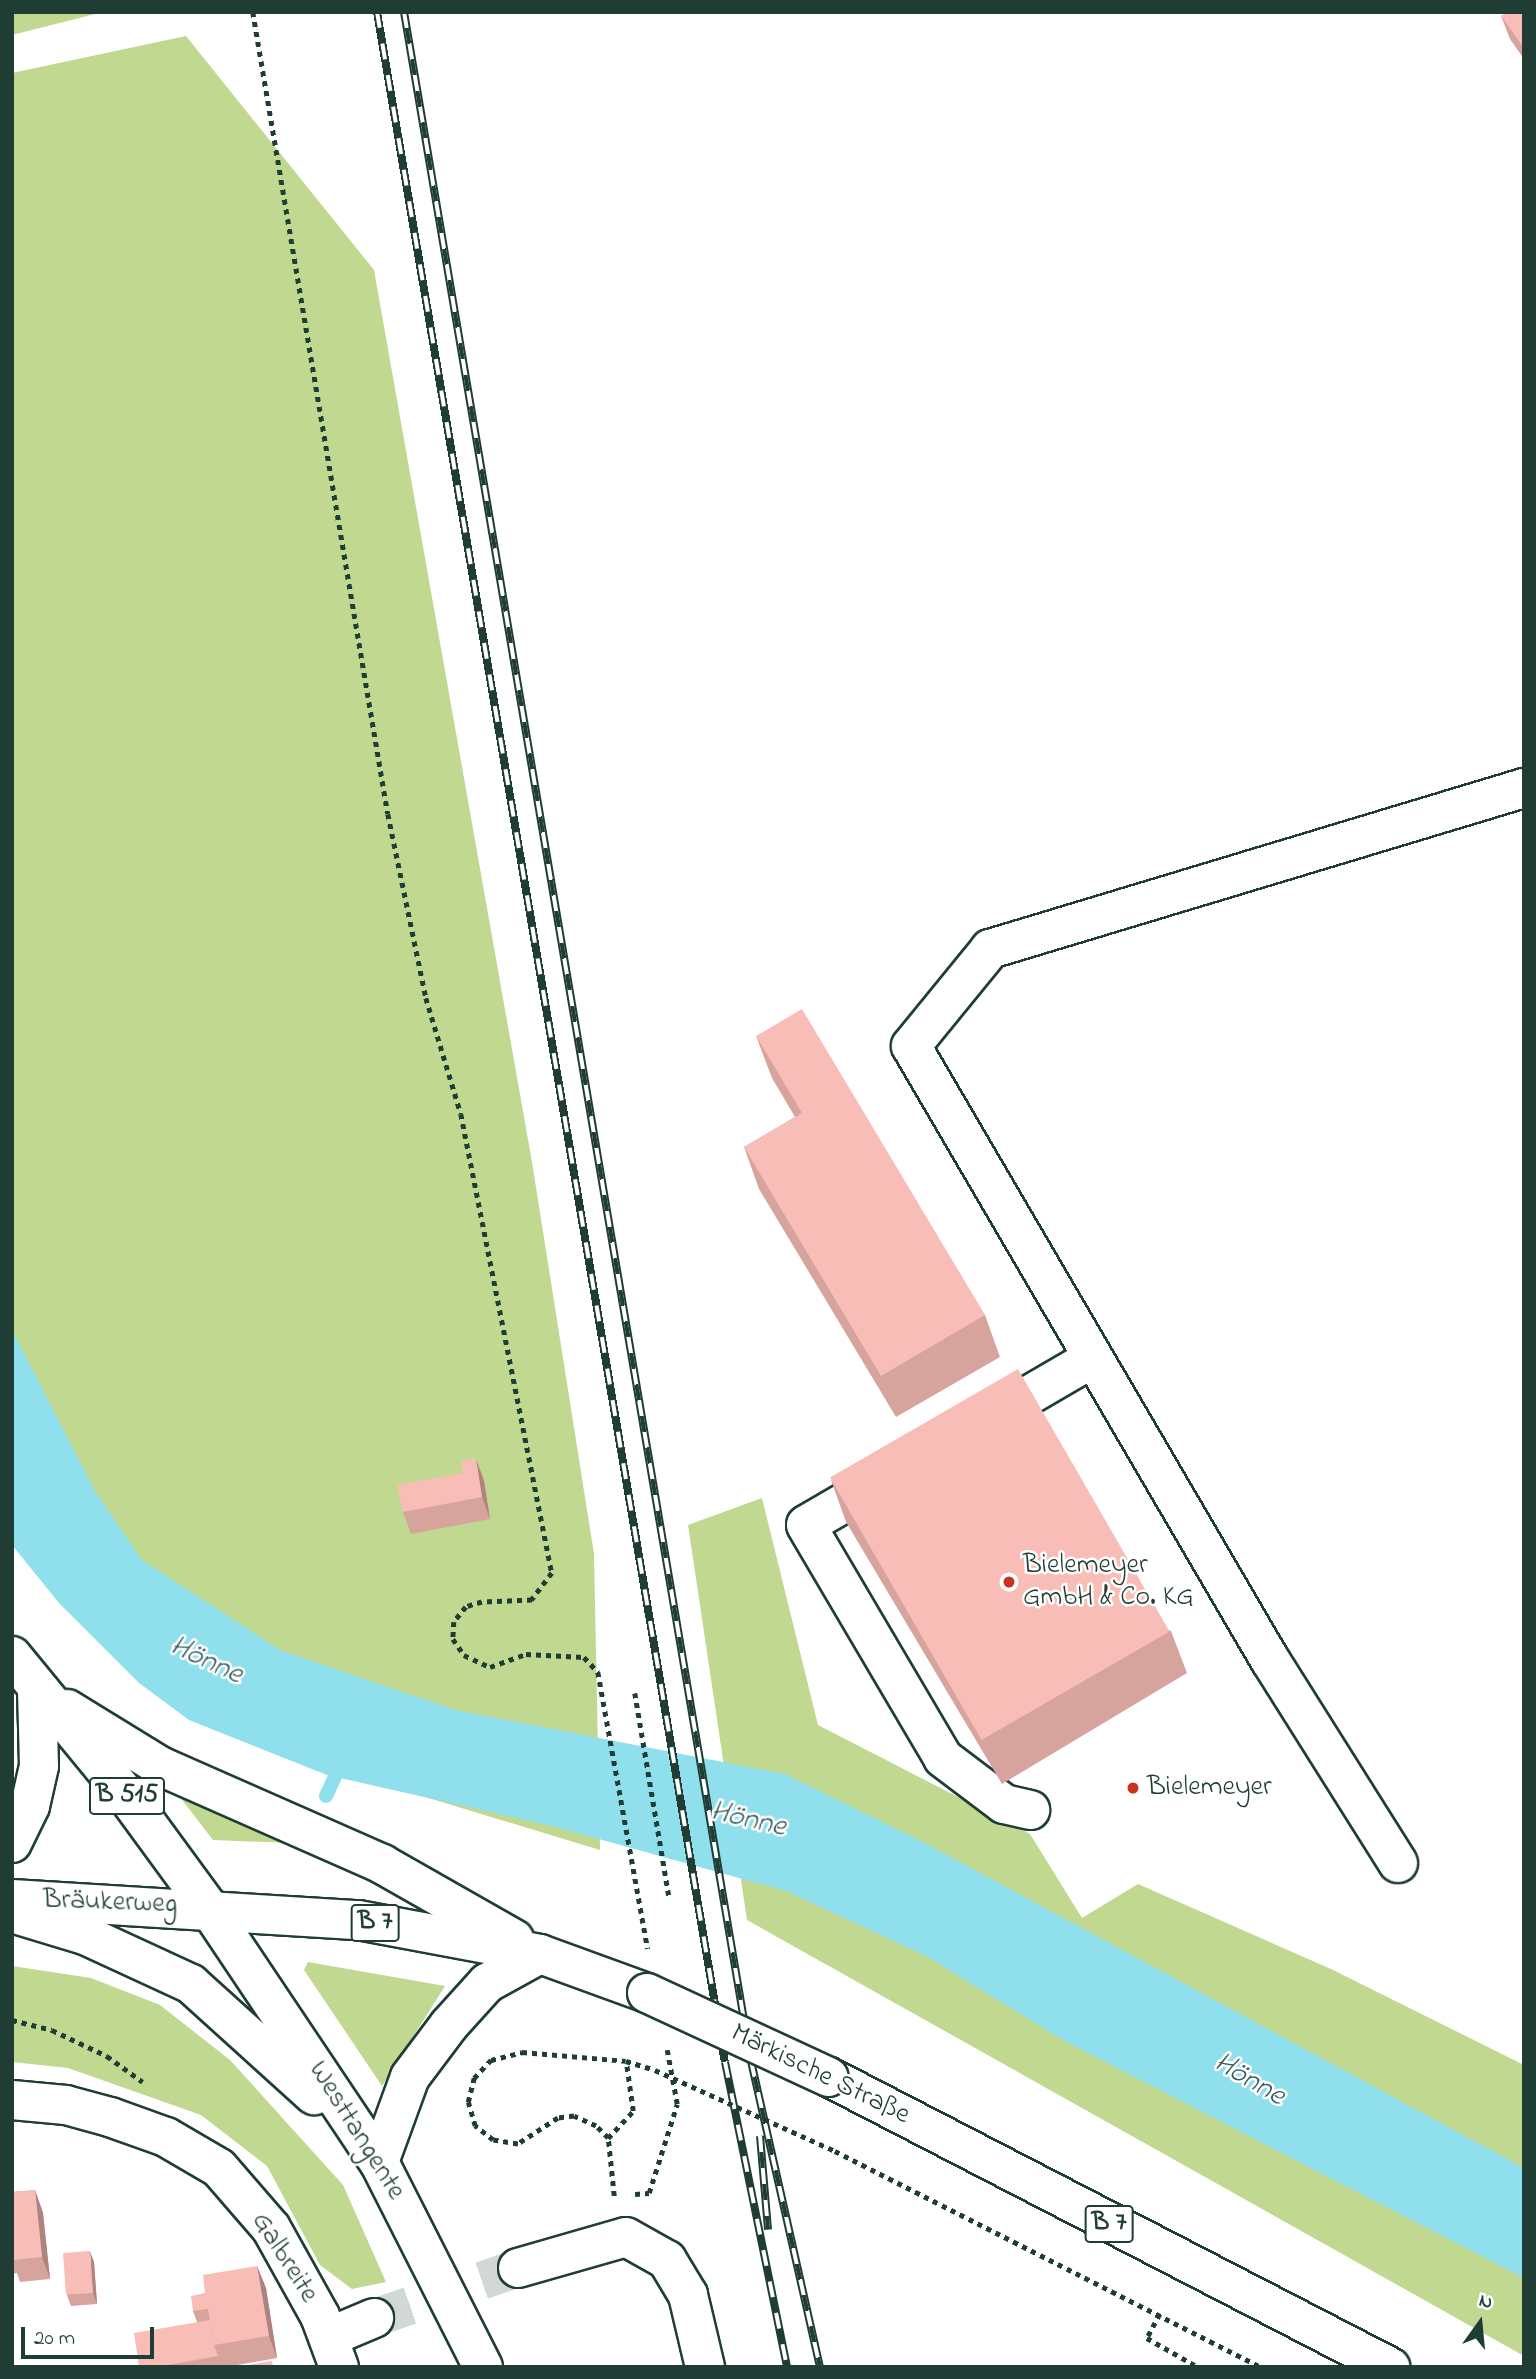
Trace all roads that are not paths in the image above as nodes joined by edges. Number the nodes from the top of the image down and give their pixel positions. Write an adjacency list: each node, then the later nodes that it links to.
1 (1524, 788): 2 (main road)
2 (1093, 1358): 3 (main road); 9 (main road)
3 (961, 1435)
4 (914, 1462): 7 (main road)
5 (12, 1656): 6 (main road, B 515)
6 (37, 1691): 8 (main road); 11 (main road, B 515); 13 (main road)
7 (1030, 1810)
8 (12, 1843)
9 (1398, 1863)
10 (12, 1899): 11 (main road, Bräukerweg)
11 (208, 1908): 13 (main road, Märkische Straße / B 7); 15 (main road, Westtangente)
12 (12, 1913): 15 (main road)
13 (540, 1954): 15 (main road); 21 (main road, Märkische Straße / B 7, bridge)
14 (12, 2100): 18 (main road, Galbreite)
15 (379, 2162): 19 (main road, Westtangente)
16 (518, 2267): 20 (main road)
17 (374, 2318): 18 (main road)
18 (334, 2352)
19 (483, 2367)
20 (705, 2367)
21 (1390, 2367)

